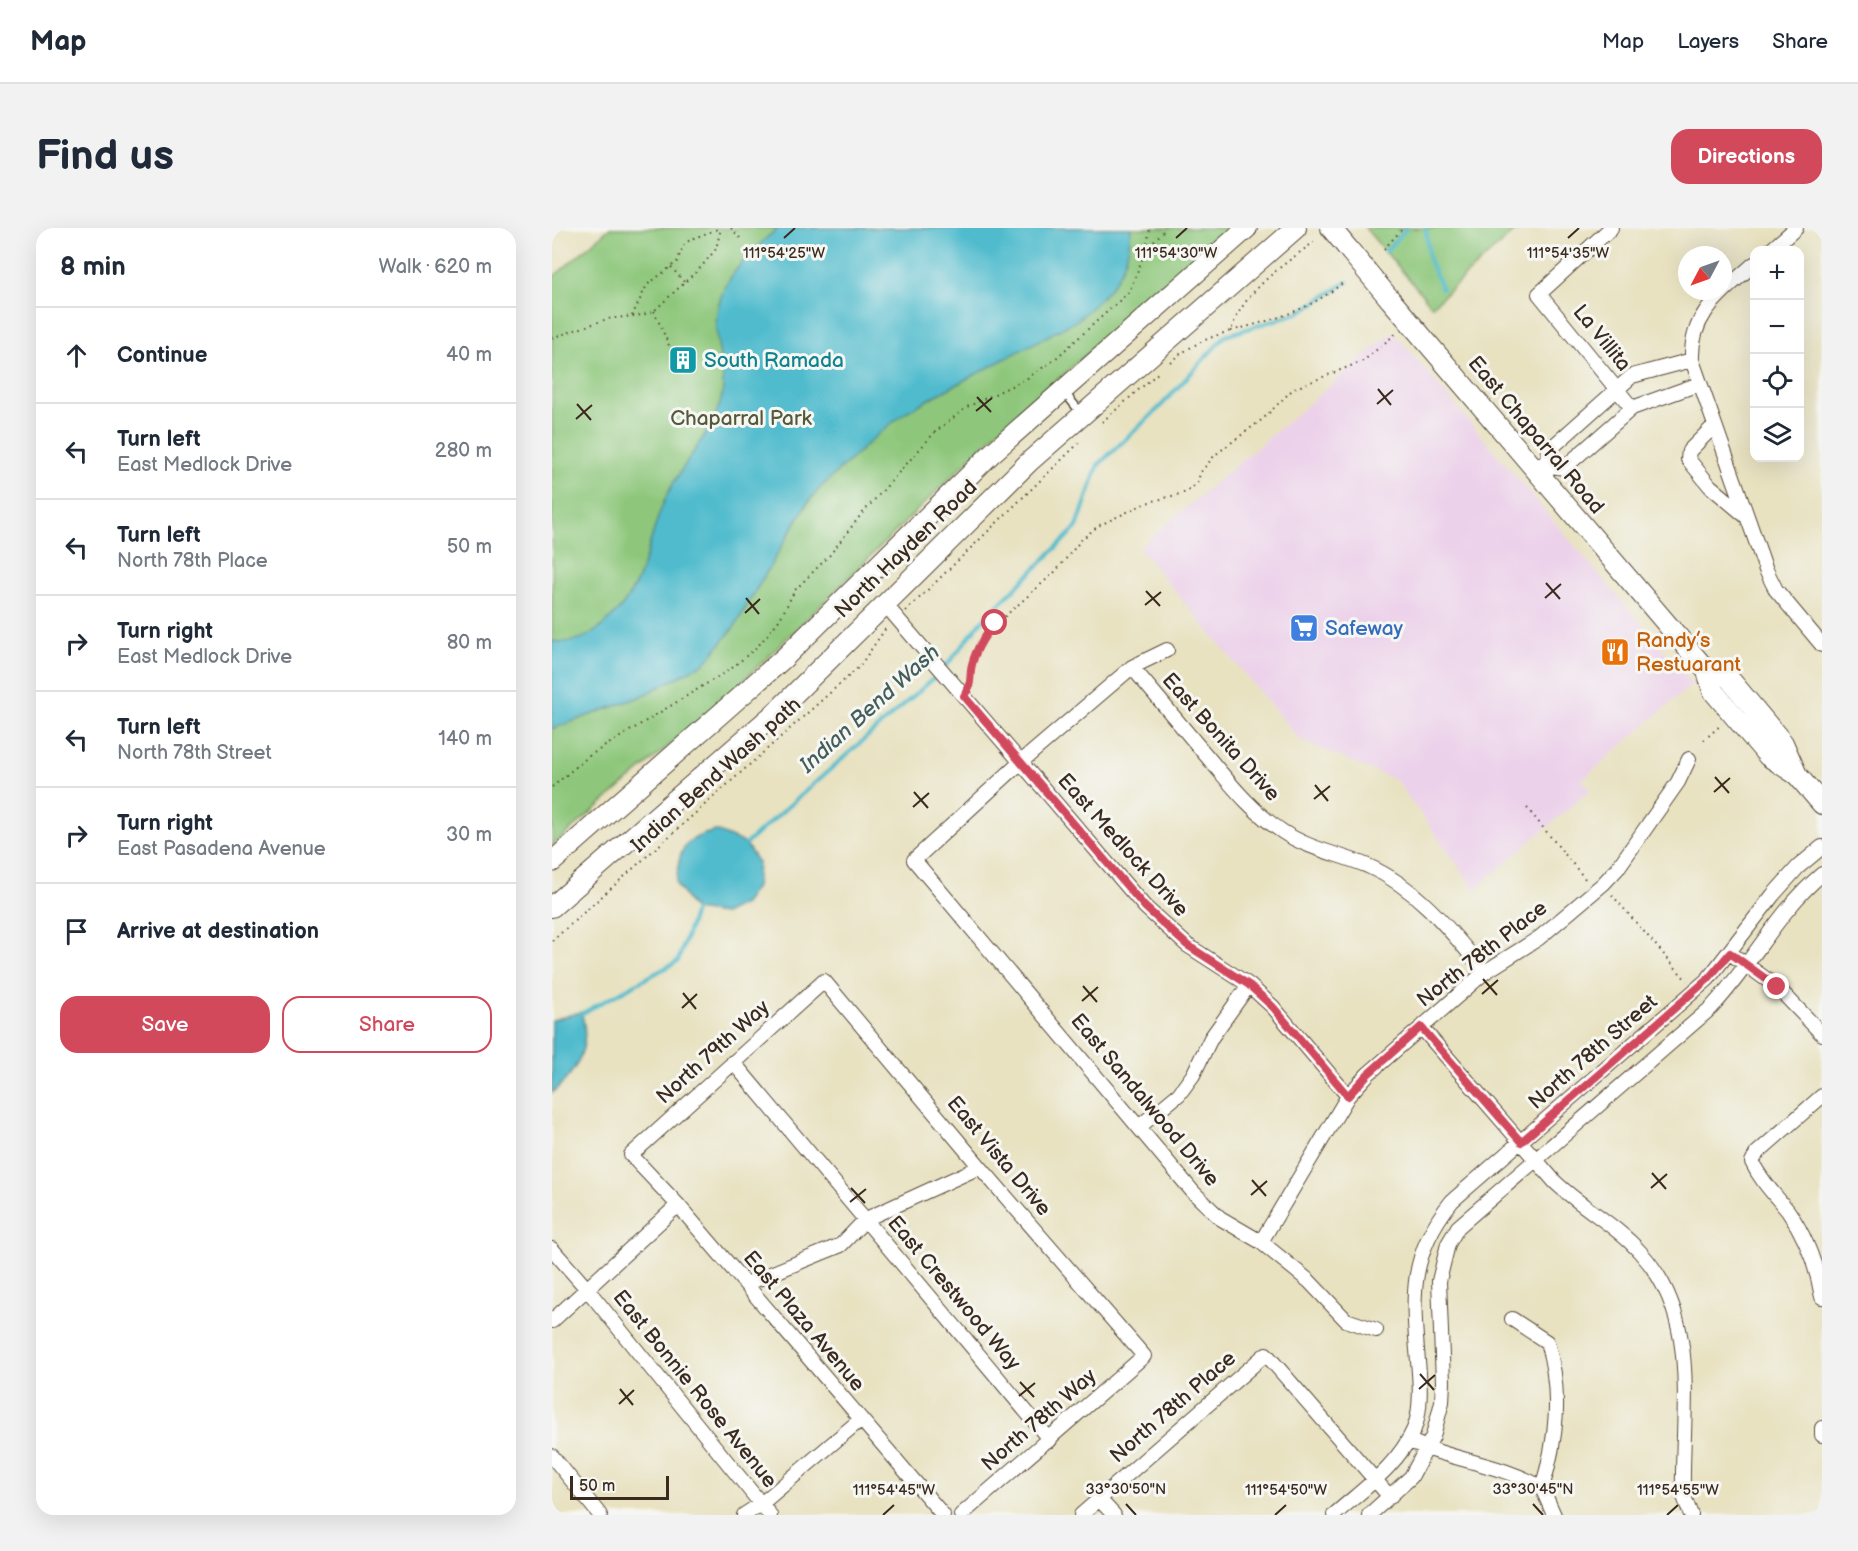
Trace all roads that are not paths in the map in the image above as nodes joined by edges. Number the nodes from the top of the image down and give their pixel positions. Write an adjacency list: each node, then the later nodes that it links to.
1 (1247, 228): 10 (main road, North Hayden Road)
2 (1296, 228): 13 (main road, North Hayden Road)
3 (1331, 228): 17 (main road, East Chaparral Road, bridge)
4 (1611, 228): 11 (street, La Villita)
5 (1796, 228): 6 (street)
6 (1776, 246)
7 (1750, 269): 8 (street)
8 (1692, 360): 9 (street); 11 (street)
9 (1699, 384): 12 (street); 15 (street)
10 (1063, 390): 13 (lane); 27 (main road, North Hayden Road)
11 (1617, 390): 12 (street, La Villita); 14 (street)
12 (1632, 408): 16 (street)
13 (1083, 415): 19 (main road, North Hayden Road)
14 (1585, 417): 16 (street); 17 (street)
15 (1714, 426): 18 (street); 18 (street)
16 (1601, 436): 17 (street)
17 (1546, 475): 25 (main road, East Chaparral Road)
18 (1747, 517): 20 (street)
19 (884, 603): 24 (street, East Medlock Drive); 29 (main road, North Hayden Road)
20 (1822, 645)
21 (1167, 650): 22 (street)
22 (1131, 667): 24 (street); 32 (street, East Bonita Drive)
23 (1689, 759): 32 (street, North 78th Place)
24 (1021, 762): 34 (street, East Medlock Drive); 40 (street, East Sandalwood Drive)
25 (1822, 804)
26 (1822, 847): 30 (street, North 78th Street)
27 (552, 862)
28 (1822, 874): 31 (street, North 78th Street)
29 (552, 907)
30 (1730, 953): 31 (street); 41 (street, North 78th Street)
31 (1748, 965): 36 (street); 43 (street, North 78th Street)
32 (1485, 972): 35 (street, North 78th Place)
33 (824, 981): 37 (street, North 79th Way); 44 (street, East Vista Drive)
34 (1249, 985): 38 (street, East Medlock Drive); 40 (street)
35 (1421, 1027): 38 (street, North 78th Place); 41 (street)
36 (1822, 1034)
37 (733, 1062): 42 (street, North 79th Way); 46 (street, East Crestwood Way)
38 (1348, 1096): 47 (street, North 78th Place)
39 (1822, 1096): 51 (street)
40 (1139, 1127): 47 (street, East Sandalwood Drive)
41 (1521, 1142): 43 (street); 60 (street, North 78th Street)
42 (631, 1155): 45 (street, East Plaza Avenue)
43 (1535, 1158): 61 (street, North 78th Street); 78 (street)
44 (980, 1167): 46 (street); 55 (street, East Vista Drive)
45 (678, 1205): 49 (street, East Plaza Avenue); 50 (street)
46 (866, 1219): 49 (street); 59 (street, East Crestwood Way)
47 (1261, 1242): 54 (street, East Sandalwood Drive)
48 (552, 1250): 50 (street)
49 (746, 1284): 56 (street, East Plaza Avenue)
50 (587, 1289): 53 (street); 67 (street, East Bonnie Rose Avenue)
51 (1822, 1297)
52 (1512, 1319): 64 (street)
53 (552, 1321)
54 (1376, 1330)
55 (1144, 1356): 59 (street, North 78th Way)
56 (860, 1420): 67 (street); 71 (street, East Plaza Avenue)
57 (1822, 1428): 58 (street)
58 (1822, 1435)
59 (1050, 1440): 72 (street, North 78th Way)
60 (1408, 1440): 61 (street); 63 (street, North 78th Street)
61 (1427, 1450): 64 (street); 65 (street, North 78th Street)
62 (552, 1456): 68 (street)
63 (1375, 1479): 65 (street); 66 (street, North 78th Place); 75 (street, North 78th Street)
64 (1542, 1488): 77 (street)
65 (1390, 1497): 76 (street, North 78th Street)
66 (1099, 1498): 73 (street, North 78th Place); 74 (street)
67 (761, 1504): 69 (street); 70 (street, East Bonnie Rose Avenue)
68 (600, 1515)
69 (744, 1515)
70 (770, 1515)
71 (943, 1515)
72 (961, 1515)
73 (1081, 1515)
74 (1114, 1515)
75 (1334, 1515)
76 (1369, 1515)
77 (1554, 1515)
78 (1690, 1515)

